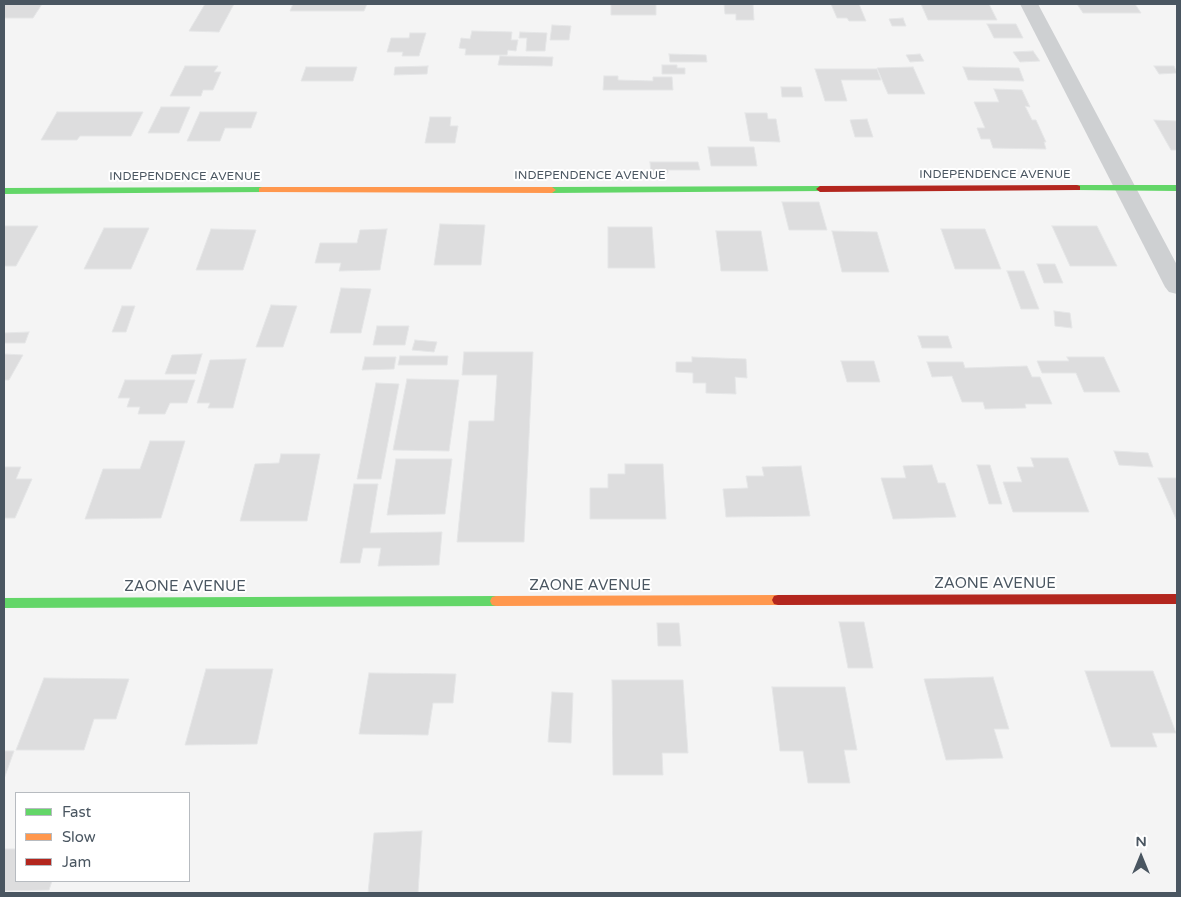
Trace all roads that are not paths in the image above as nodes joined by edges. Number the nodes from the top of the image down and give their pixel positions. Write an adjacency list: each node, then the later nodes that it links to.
1 (1029, 4): 2 (street)
2 (1125, 188): 3 (street, INDEPENDENCE AVENUE); 4 (street, INDEPENDENCE AVENUE); 5 (street)
3 (1177, 188)
4 (4, 191)
5 (1177, 287)
6 (1177, 599): 7 (street, ZAONE AVENUE)
7 (4, 603)

